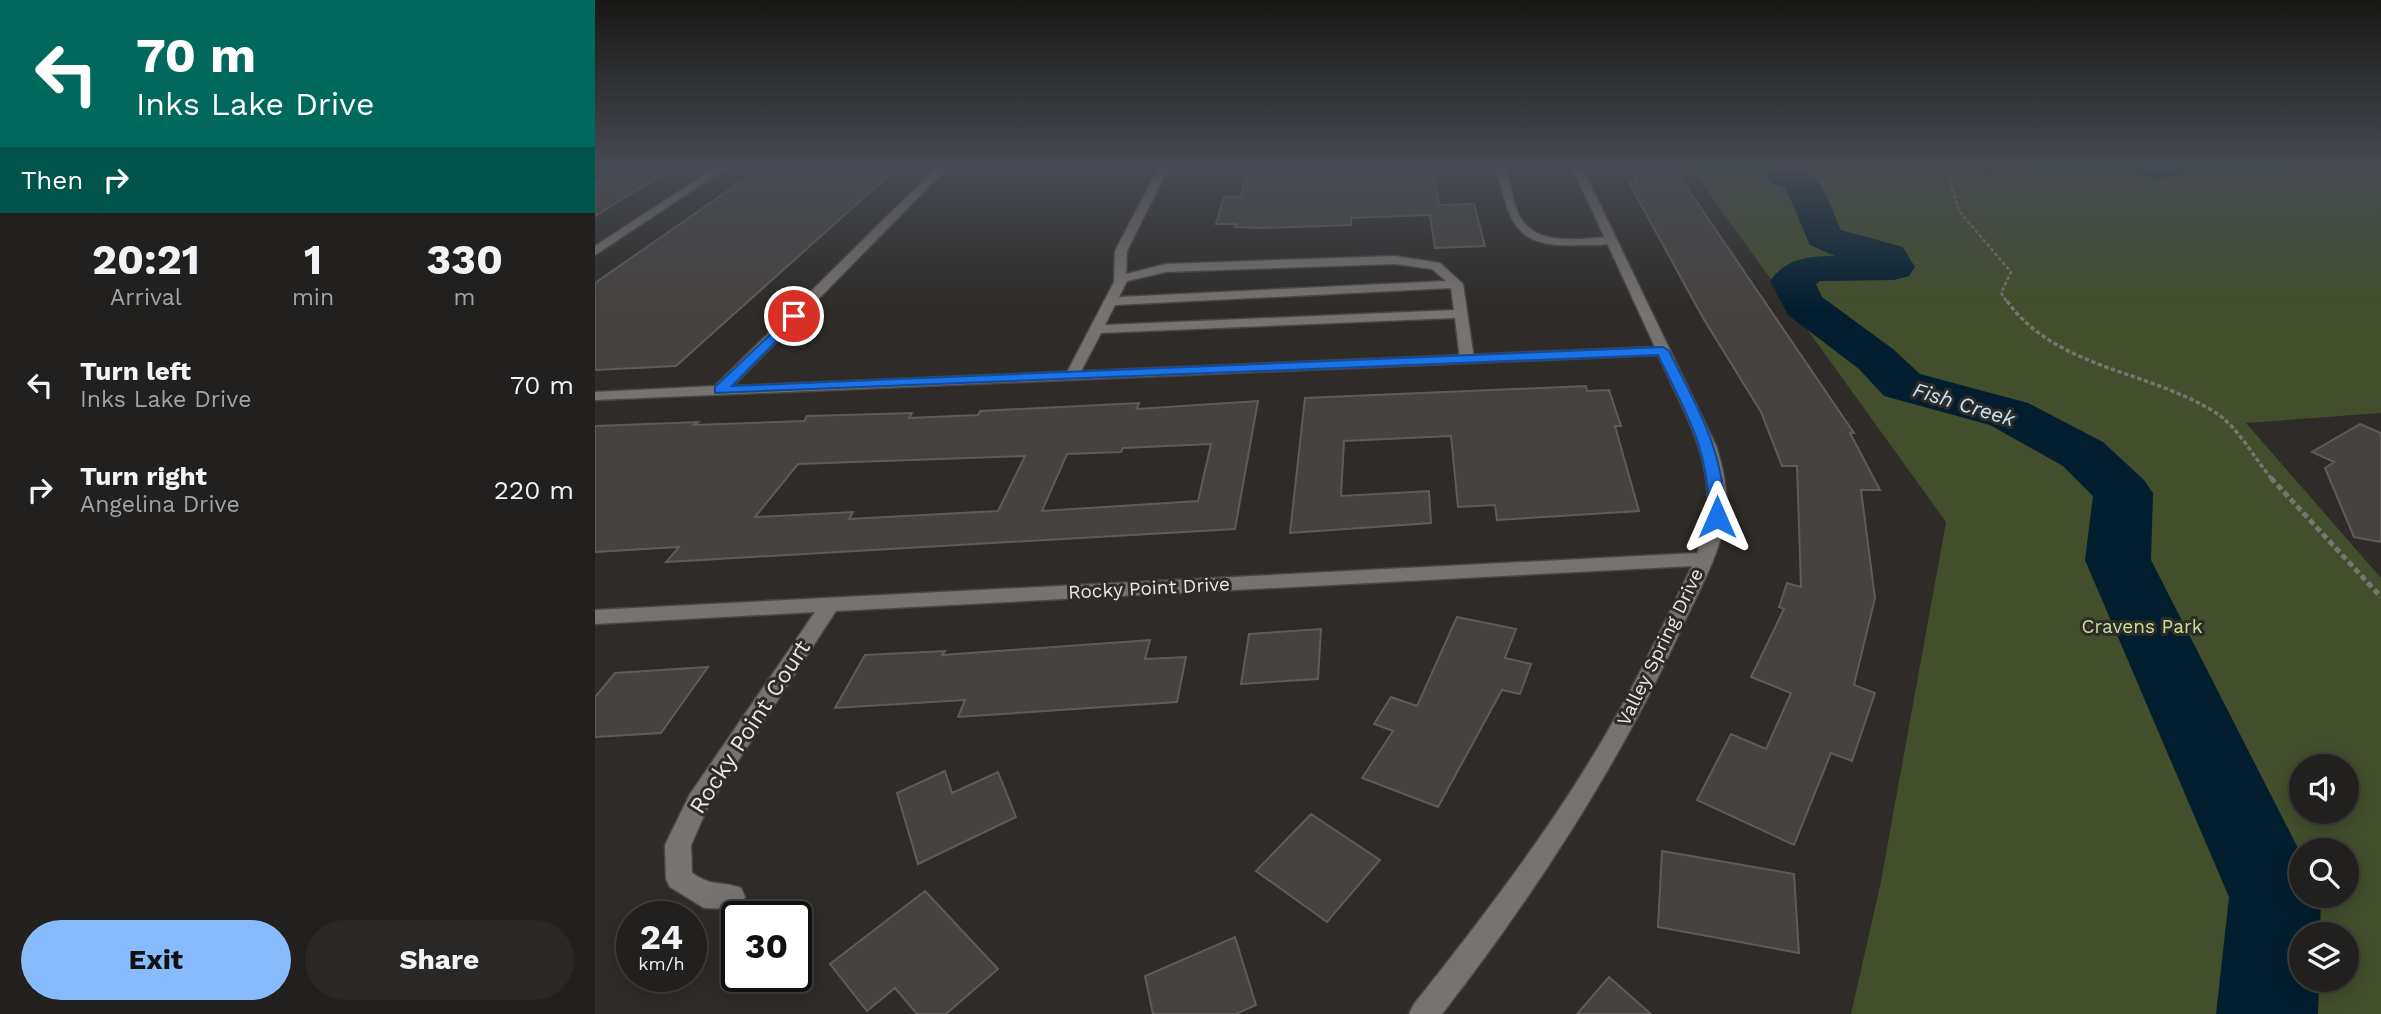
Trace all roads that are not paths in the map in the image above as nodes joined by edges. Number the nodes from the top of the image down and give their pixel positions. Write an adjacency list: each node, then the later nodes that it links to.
1 (651, 214): 7 (street)
2 (896, 214): 16 (street)
3 (1140, 214): 8 (street)
4 (1514, 214): 6 (street)
5 (1599, 214): 6 (street, Valley Spring Drive)
6 (1611, 240): 13 (street, Valley Spring Drive)
7 (595, 251)
8 (1120, 282): 9 (street); 10 (street)
9 (1457, 284): 10 (street); 11 (street)
10 (1109, 301): 12 (street)
11 (1459, 314): 12 (street); 14 (street)
12 (1094, 329): 15 (street)
13 (1663, 351): 14 (street); 18 (street, Valley Spring Drive)
14 (1467, 359): 15 (street)
15 (1072, 376): 16 (street)
16 (720, 390): 17 (street)
17 (595, 396)
18 (1703, 559): 19 (street, Rocky Point Drive); 22 (street, Valley Spring Drive)
19 (830, 605): 20 (street, Rocky Point Drive); 21 (street, Rocky Point Court)
20 (595, 617)
21 (731, 897)
22 (1425, 1014)

